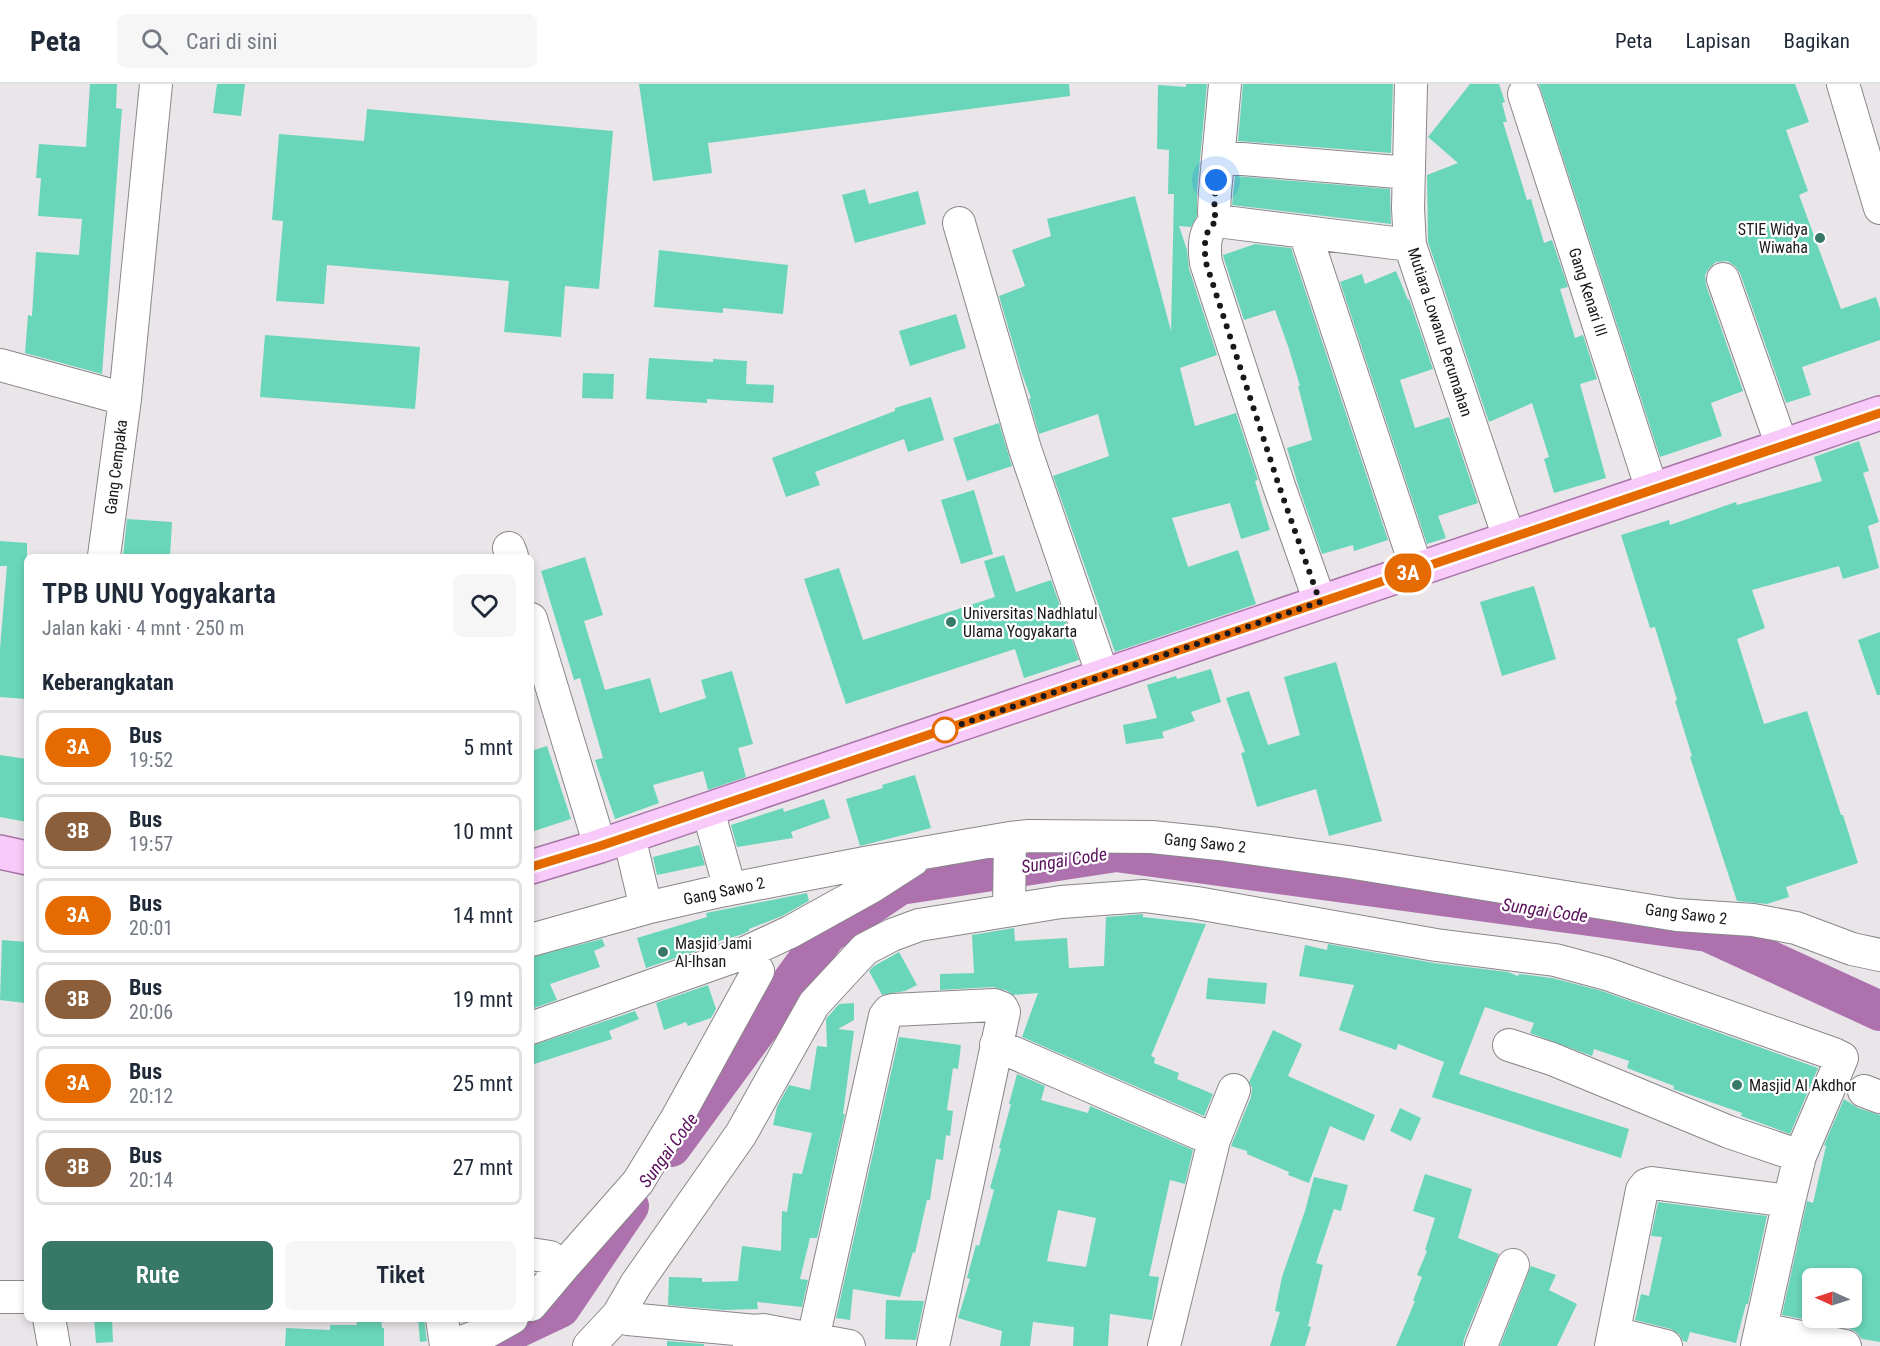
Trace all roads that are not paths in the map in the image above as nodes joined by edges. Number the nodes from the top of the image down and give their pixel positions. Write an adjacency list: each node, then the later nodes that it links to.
1 (156, 84): 15 (street)
2 (1225, 84): 6 (street)
3 (1411, 84): 7 (street, Mutiara Lowanu Perumahan)
4 (1843, 84): 8 (street)
5 (1524, 94): 18 (street, Gang Kenari III)
6 (1219, 157): 7 (street); 9 (street)
7 (1409, 173): 12 (street, Mutiara Lowanu Perumahan)
8 (1880, 207)
9 (1217, 221): 11 (street); 22 (street)
10 (958, 223): 24 (street)
11 (1305, 233): 12 (street); 21 (street)
12 (1410, 245): 19 (street, Mutiara Lowanu Perumahan)
13 (1723, 279): 17 (street)
14 (0, 365): 15 (street, Gang Cempaka)
15 (124, 399): 20 (street, Gang Cempaka)
16 (1880, 413): 17 (main road)
17 (1782, 446): 18 (main road)
18 (1652, 490): 19 (main road)
19 (1509, 538): 21 (main road)
20 (104, 554)
21 (1417, 570): 22 (main road)
22 (1320, 602): 24 (main road)
23 (534, 627): 26 (street)
24 (1103, 676): 25 (main road)
25 (708, 810): 26 (main road); 32 (street)
26 (615, 841): 31 (main road); 34 (street)
27 (1009, 846): 29 (street, Gang Sawo 2); 33 (street); 37 (street, Gang Sawo 2)
28 (0, 852): 30 (main road)
29 (926, 853): 32 (street, Gang Sawo 2); 36 (street)
30 (24, 857)
31 (534, 866)
32 (730, 889): 34 (street, Gang Sawo 2)
33 (1009, 903): 43 (street); 62 (street)
34 (646, 908): 35 (street, Gang Sawo 2)
35 (534, 939)
36 (747, 952): 38 (street); 47 (street)
37 (1880, 955)
38 (534, 1027)
39 (996, 1045): 42 (street); 57 (street); 64 (street)
40 (1509, 1045): 43 (street)
41 (1234, 1090): 42 (street)
42 (1214, 1140): 65 (street)
43 (1800, 1156): 44 (street)
44 (1789, 1201): 55 (street); 58 (street)
45 (534, 1254): 47 (street)
46 (1513, 1265): 66 (street)
47 (563, 1267): 50 (street)
48 (0, 1297): 49 (street)
49 (24, 1297)
50 (534, 1301)
51 (628, 1319): 56 (street)
52 (50, 1322): 59 (street)
53 (443, 1322): 60 (street)
54 (505, 1322): 61 (street)
55 (1759, 1337): 68 (street)
56 (753, 1338): 57 (street)
57 (813, 1339): 63 (street)
58 (1613, 1340): 67 (street)
59 (54, 1346)
60 (446, 1346)
61 (451, 1346)
62 (589, 1346)
63 (849, 1346)
64 (933, 1346)
65 (1164, 1346)
66 (1481, 1346)
67 (1666, 1346)
68 (1845, 1346)

